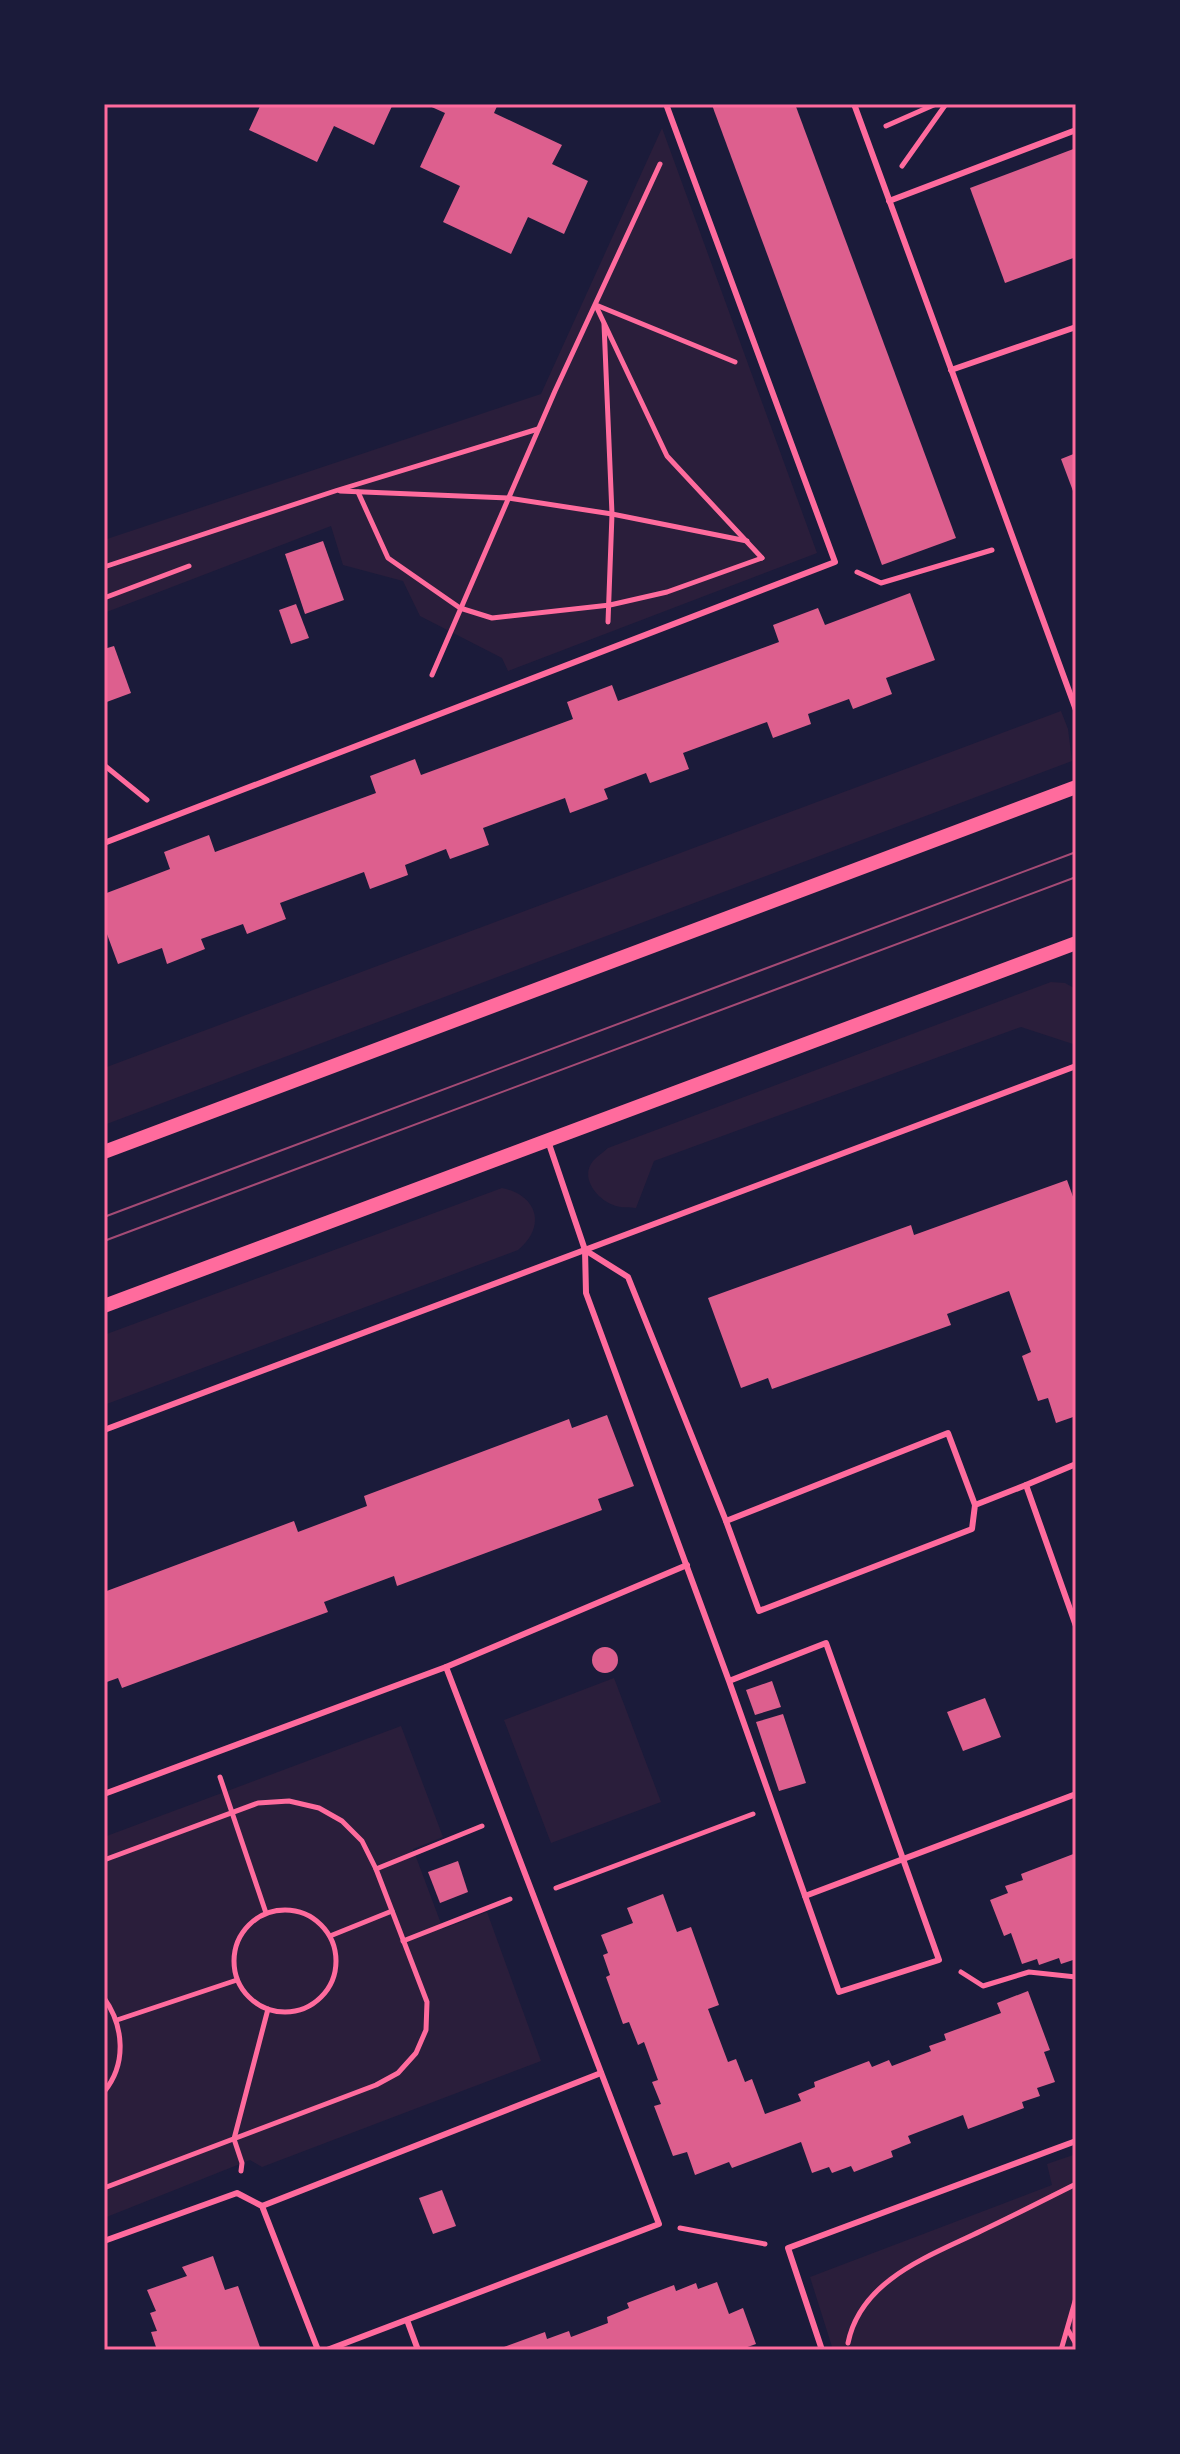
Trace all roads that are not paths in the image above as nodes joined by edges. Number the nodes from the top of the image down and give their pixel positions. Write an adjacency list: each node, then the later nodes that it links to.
1 (666, 104): 9 (lane)
2 (854, 104): 4 (lane)
3 (1076, 130): 4 (lane)
4 (889, 201): 6 (lane)
5 (1076, 327): 6 (lane)
6 (951, 370): 7 (lane)
7 (1076, 710)
8 (1076, 787): 13 (street)
9 (104, 843)
10 (1076, 943): 12 (street)
11 (1076, 1066): 14 (lane)
12 (548, 1141): 14 (lane); 15 (street)
13 (104, 1152)
14 (585, 1250): 16 (lane); 20 (lane); 21 (lane)
15 (104, 1306)
16 (104, 1430)
17 (1076, 1464): 18 (lane)
18 (1026, 1485): 19 (lane); 22 (lane)
19 (975, 1505): 20 (lane); 20 (lane)
20 (726, 1521)
21 (687, 1565): 23 (lane); 24 (lane)
22 (1076, 1626)
23 (446, 1667): 25 (lane); 29 (lane)
24 (729, 1681): 27 (lane); 28 (lane)
25 (104, 1794)
26 (1076, 1794): 27 (lane)
27 (903, 1859): 28 (lane); 28 (lane)
28 (805, 1896)
29 (601, 2073): 31 (lane); 33 (lane)
30 (1076, 2141): 37 (lane)
31 (262, 2206): 32 (lane); 34 (lane)
32 (104, 2241)
33 (407, 2320): 35 (lane); 36 (lane)
34 (318, 2350)
35 (327, 2350)
36 (418, 2350)
37 (822, 2350)

